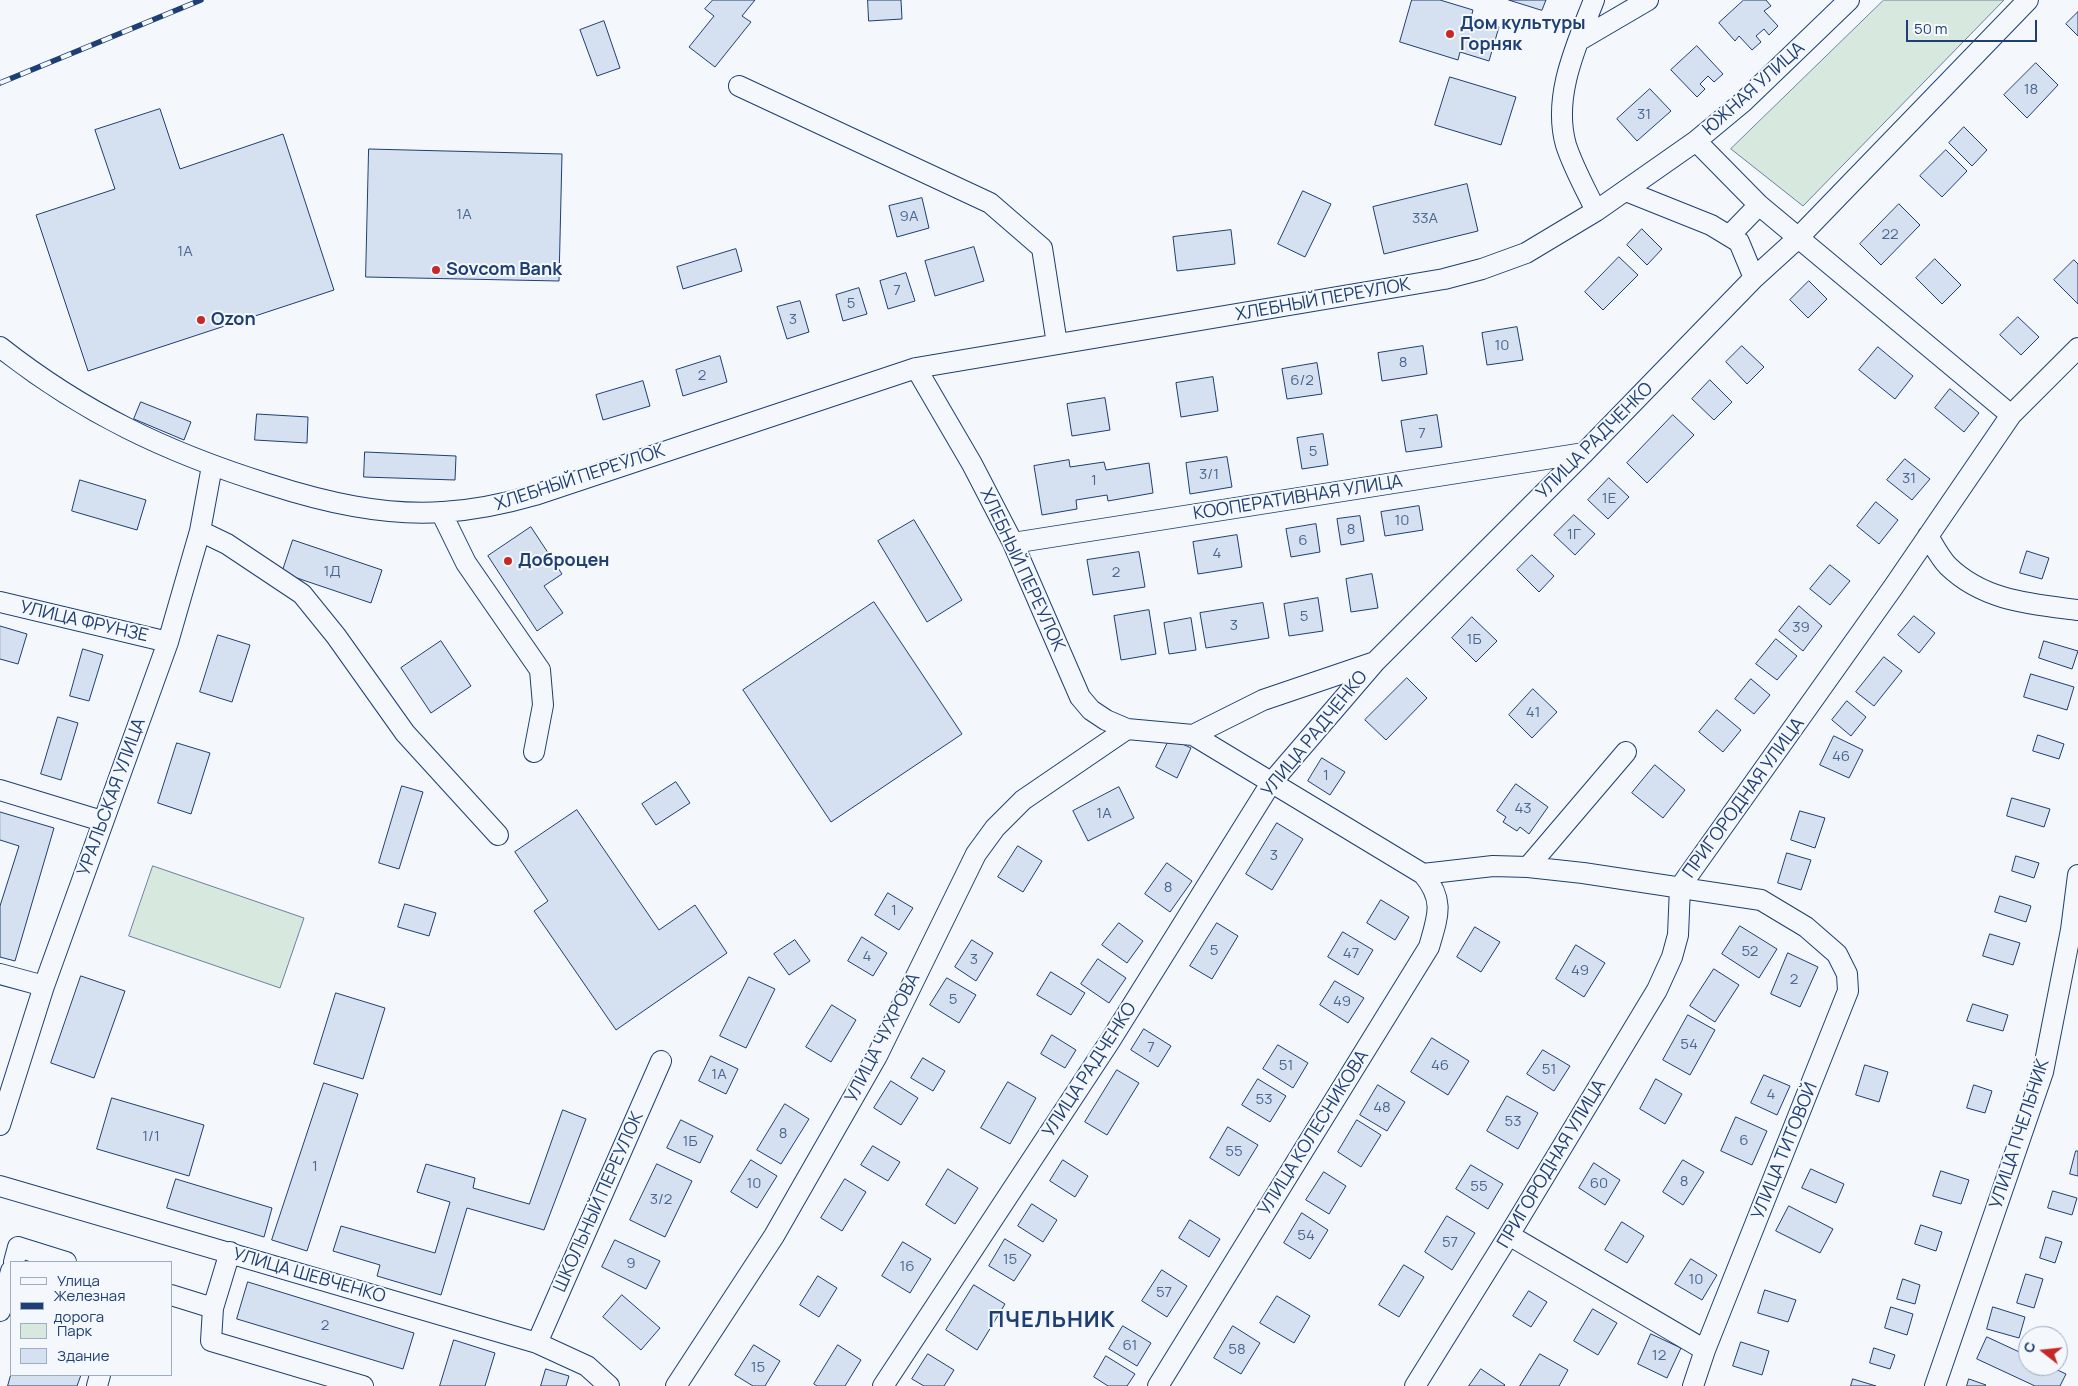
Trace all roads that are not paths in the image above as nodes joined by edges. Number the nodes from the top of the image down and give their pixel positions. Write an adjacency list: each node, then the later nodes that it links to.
1 (1594, 0): 5 (street)
2 (1648, 0): 5 (street)
3 (1849, 0): 7 (street, ЮЖНАЯ УЛИЦА)
4 (2028, 0): 12 (street)
5 (1578, 41): 10 (street)
6 (739, 86): 14 (street)
7 (1696, 141): 8 (street, ХЛЕБНЫЙ ПЕРЕУЛОК); 9 (street, ЮЖНАЯ УЛИЦА)
8 (1626, 191): 10 (street, ХЛЕБНЫЙ ПЕРЕУЛОК); 11 (street)
9 (1759, 205): 11 (street); 12 (street, ЮЖНАЯ УЛИЦА)
10 (1596, 212): 14 (street, ХЛЕБНЫЙ ПЕРЕУЛОК)
11 (1729, 236): 13 (street)
12 (1798, 238): 13 (street, УЛИЦА РАДЧЕНКО); 18 (street, ЮЖНАЯ УЛИЦА)
13 (1754, 278): 19 (street, УЛИЦА РАДЧЕНКО)
14 (1057, 344): 17 (street, ХЛЕБНЫЙ ПЕРЕУЛОК)
15 (0, 347): 20 (street, ХЛЕБНЫЙ ПЕРЕУЛОК)
16 (2078, 348): 18 (street, ПРИГОРОДНАЯ УЛИЦА)
17 (916, 368): 21 (street, ХЛЕБНЫЙ ПЕРЕУЛОК); 24 (street, ХЛЕБНЫЙ ПЕРЕУЛОК)
18 (2011, 415): 23 (street, ПРИГОРОДНАЯ УЛИЦА)
19 (1584, 452): 24 (street, КООПЕРАТИВНАЯ УЛИЦА); 28 (street, УЛИЦА РАДЧЕНКО)
20 (212, 466): 21 (street, ХЛЕБНЫЙ ПЕРЕУЛОК); 22 (street, УРАЛЬСКАЯ УЛИЦА)
21 (441, 512): 31 (street)
22 (200, 531): 27 (street, УРАЛЬСКАЯ УЛИЦА); 36 (street)
23 (1928, 536): 26 (street); 40 (street, ПРИГОРОДНАЯ УЛИЦА)
24 (1013, 543): 29 (street, ХЛЕБНЫЙ ПЕРЕУЛОК)
25 (0, 602): 27 (street, УЛИЦА ФРУНЗЕ)
26 (2078, 610)
27 (168, 642): 35 (street, УРАЛЬСКАЯ УЛИЦА)
28 (1375, 662): 30 (street); 33 (street, УЛИЦА РАДЧЕНКО)
29 (1127, 729): 30 (street, ХЛЕБНЫЙ ПЕРЕУЛОК); 59 (street, УЛИЦА ЧУХРОВА)
30 (1193, 735): 33 (street)
31 (534, 752)
32 (1626, 752): 37 (street)
33 (1272, 783): 38 (street); 60 (street, УЛИЦА РАДЧЕНКО)
34 (0, 790): 35 (street)
35 (102, 821): 42 (street, УРАЛЬСКАЯ УЛИЦА)
36 (498, 834)
37 (1528, 867): 38 (street, УЛИЦА ТИТОВОЙ); 40 (street, УЛИЦА ТИТОВОЙ)
38 (1423, 874): 61 (street, УЛИЦА КОЛЕСНИКОВА)
39 (2078, 875): 64 (street, УЛИЦА ПЧЕЛЬНИК)
40 (1680, 886): 46 (street, ПРИГОРОДНАЯ УЛИЦА); 55 (street, УЛИЦА ТИТОВОЙ)
41 (0, 974): 42 (street)
42 (44, 986): 44 (street, УРАЛЬСКАЯ УЛИЦА)
43 (661, 1061): 54 (street, ШКОЛЬНЫЙ ПЕРЕУЛОК)
44 (0, 1125)
45 (0, 1186): 47 (street, УЛИЦА ШЕВЧЕНКО)
46 (1509, 1235): 55 (street); 62 (street, ПРИГОРОДНАЯ УЛИЦА)
47 (230, 1252): 52 (street); 54 (street, УЛИЦА ШЕВЧЕНКО)
48 (14, 1261): 49 (street)
49 (63, 1261)
50 (10, 1275): 53 (street)
51 (172, 1295): 52 (street)
52 (213, 1308): 56 (street)
53 (0, 1311)
54 (537, 1343): 58 (street, УЛИЦА ШЕВЧЕНКО)
55 (1705, 1350): 63 (street, УЛИЦА ТИТОВОЙ)
56 (296, 1377): 57 (street)
57 (364, 1386)
58 (609, 1386)
59 (676, 1386)
60 (883, 1386)
61 (1158, 1386)
62 (1415, 1386)
63 (1693, 1386)
64 (1935, 1386)

